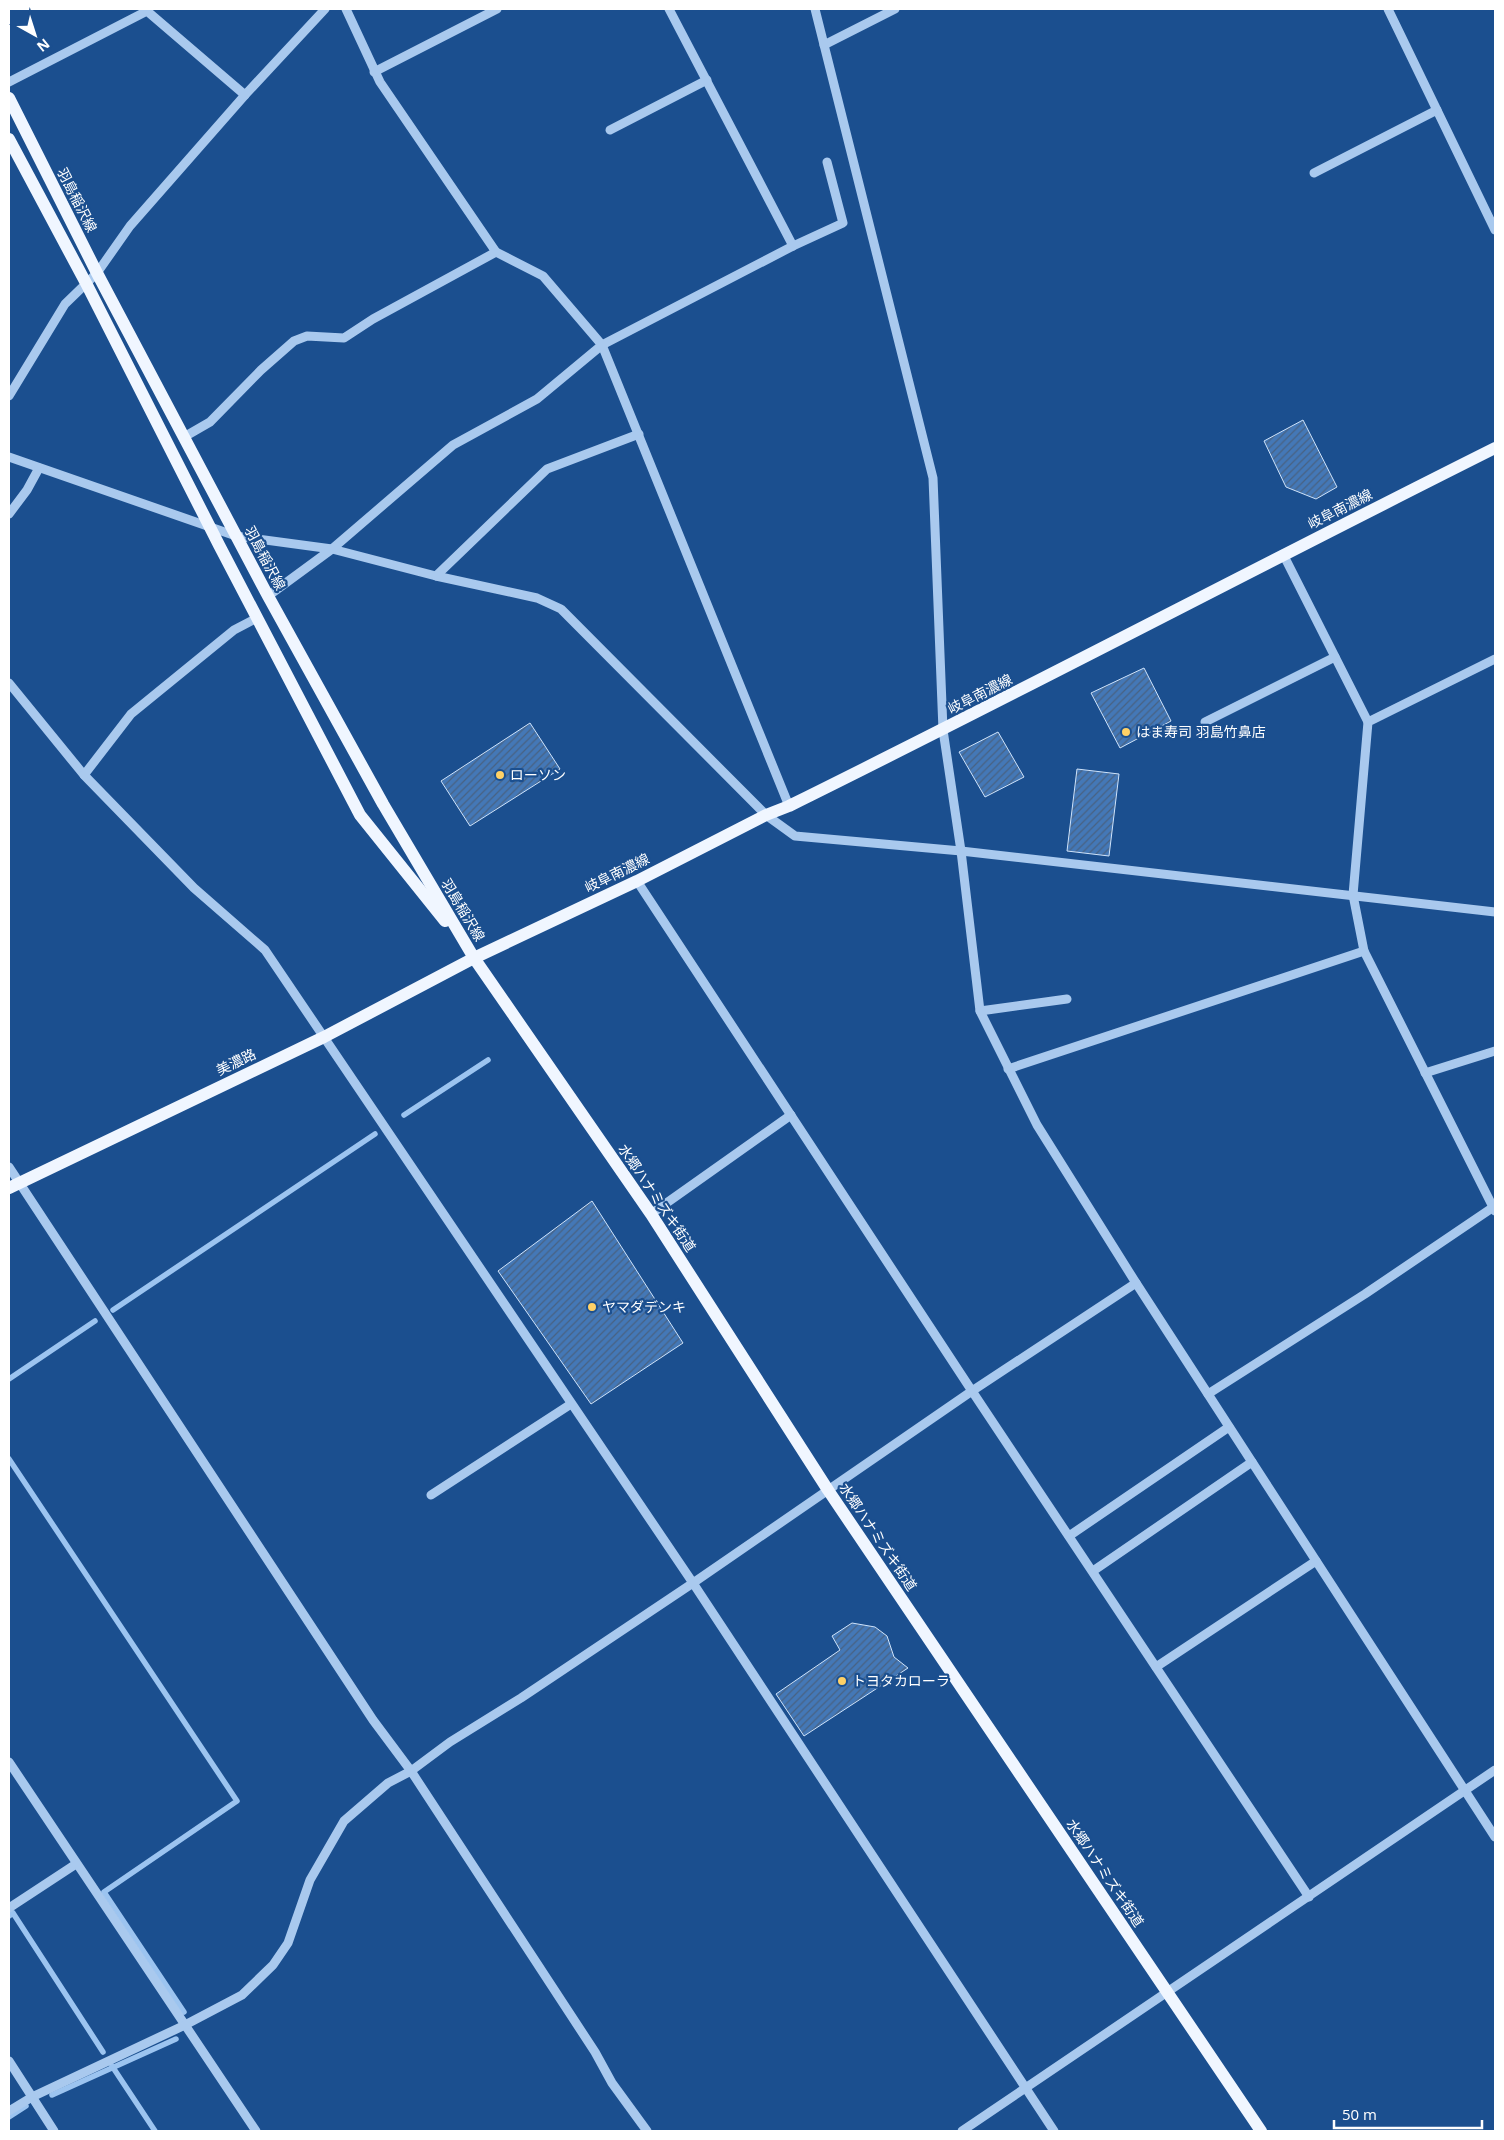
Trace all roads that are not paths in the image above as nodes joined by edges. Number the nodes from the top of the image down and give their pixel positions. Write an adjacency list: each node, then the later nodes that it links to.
1 (325, 9): 13 (street)
2 (346, 9): 10 (street)
3 (497, 9): 10 (street)
4 (669, 9): 11 (street)
5 (815, 9): 9 (street)
6 (895, 9): 9 (street)
7 (1388, 9): 15 (street)
8 (147, 10): 12 (street); 13 (street)
9 (824, 45): 45 (street)
10 (374, 72): 22 (street)
11 (707, 80): 16 (street); 21 (street)
12 (9, 82)
13 (245, 95): 23 (street)
14 (9, 98): 23 (main road, 羽島稲沢線)
15 (1437, 110): 19 (street); 20 (street)
16 (610, 130)
17 (9, 139): 24 (main road, 羽島稲沢線)
18 (827, 162): 21 (street)
19 (1314, 173)
20 (1495, 230)
21 (793, 246): 25 (street)
22 (496, 252): 25 (street); 28 (street)
23 (97, 273): 24 (street); 28 (main road, 羽島稲沢線)
24 (87, 285): 26 (street); 33 (main road, 羽島稲沢線)
25 (602, 345): 27 (street); 35 (street)
26 (9, 396)
27 (640, 434): 37 (street); 47 (street)
28 (184, 437): 34 (main road, 羽島稲沢線)
29 (1495, 448): 36 (main road, 岐阜南濃線)
30 (9, 457): 31 (street)
31 (39, 468): 32 (street); 33 (street)
32 (9, 514)
33 (209, 527): 34 (street); 39 (main road, 羽島稲沢線)
34 (236, 536): 35 (street); 38 (main road, 羽島稲沢線)
35 (332, 549): 37 (street); 38 (street)
36 (1283, 554): 40 (street); 45 (main road, 岐阜南濃線)
37 (436, 576): 48 (street)
38 (268, 596): 54 (main road, 羽島稲沢線)
39 (257, 618): 46 (street); 54 (main road, 羽島稲沢線)
40 (1335, 657): 43 (street); 44 (street)
41 (1495, 659): 44 (street)
42 (9, 682): 46 (street)
43 (1205, 722)
44 (1368, 722): 51 (street)
45 (943, 730): 47 (main road, 岐阜南濃線); 49 (street)
46 (84, 775): 57 (street)
47 (789, 806): 48 (main road, 岐阜南濃線)
48 (766, 815): 49 (street); 50 (main road, 岐阜南濃線)
49 (961, 851): 51 (street); 56 (street)
50 (637, 881): 54 (main road, 岐阜南濃線); 61 (street)
51 (1353, 895): 52 (street); 53 (street)
52 (1495, 912)
53 (1364, 951): 59 (street); 60 (street)
54 (474, 958): 57 (main road, 美濃路); 65 (main road, 水郷ハナミズキ街道)
55 (1067, 999): 56 (street)
56 (980, 1011): 59 (street)
57 (324, 1037): 63 (main road, 美濃路); 69 (street)
58 (1495, 1051): 60 (street)
59 (1008, 1069): 66 (street)
60 (1425, 1073): 64 (street)
61 (791, 1115): 65 (street); 67 (street)
62 (9, 1167): 63 (street)
63 (14, 1185): 80 (street)
64 (1494, 1208): 68 (street)
65 (651, 1214): 72 (main road, 水郷ハナミズキ街道)
66 (1136, 1282): 67 (street); 68 (street)
67 (972, 1391): 72 (street); 74 (street)
68 (1208, 1394): 70 (street)
69 (570, 1404): 73 (street); 77 (street)
70 (1229, 1427): 71 (street); 74 (street)
71 (1252, 1462): 75 (street); 76 (street)
72 (828, 1490): 77 (street); 87 (main road, 水郷ハナミズキ街道)
73 (431, 1495)
74 (1069, 1536): 76 (street)
75 (1316, 1561): 78 (street); 82 (street)
76 (1093, 1571): 78 (street)
77 (693, 1583): 80 (street); 90 (street)
78 (1156, 1667): 85 (street)
79 (9, 1762): 84 (street)
80 (411, 1770): 88 (street); 95 (street)
81 (1495, 1770): 82 (street)
82 (1466, 1790): 83 (street); 85 (street)
83 (1495, 1837)
84 (76, 1864): 86 (street); 88 (street)
85 (1309, 1897): 87 (street)
86 (9, 1908)
87 (1167, 1993): 90 (street); 98 (main road, 水郷ハナミズキ街道)
88 (185, 2025): 91 (street); 94 (street)
89 (9, 2061): 91 (street)
90 (1025, 2089): 96 (street); 97 (street)
91 (32, 2097): 92 (street); 93 (street)
92 (9, 2110)
93 (54, 2131)
94 (256, 2131)
95 (646, 2131)
96 (962, 2131)
97 (1054, 2131)
98 (1261, 2131)

